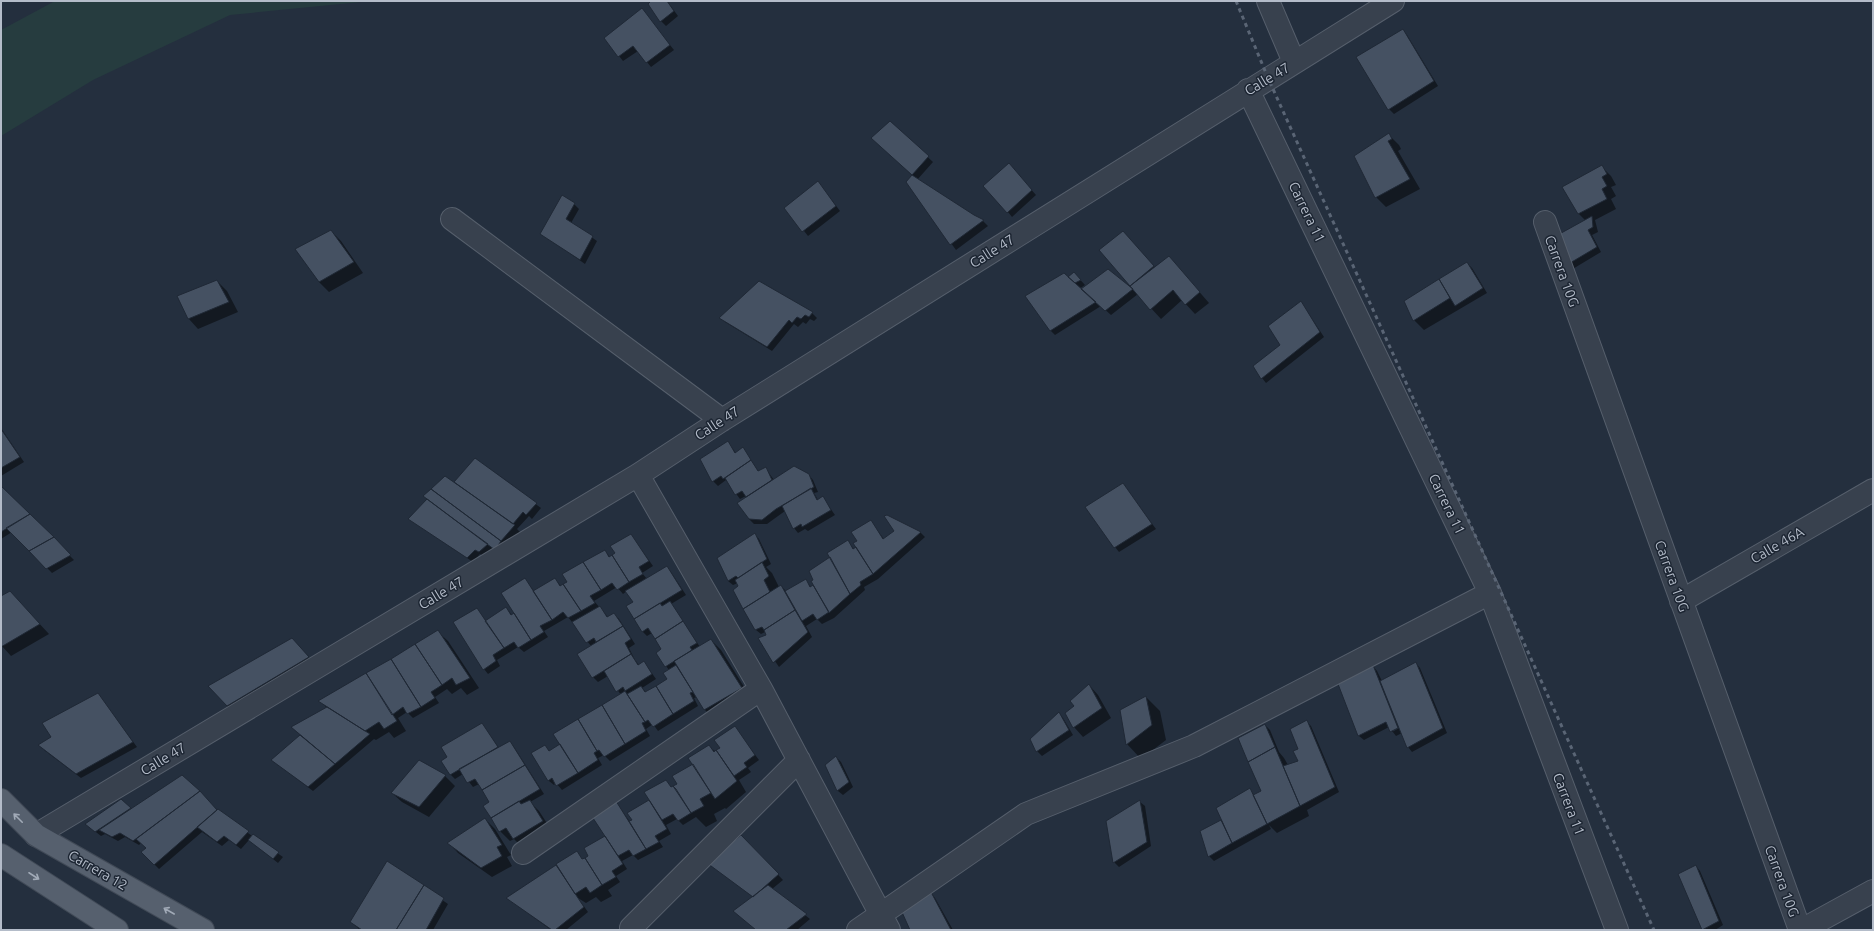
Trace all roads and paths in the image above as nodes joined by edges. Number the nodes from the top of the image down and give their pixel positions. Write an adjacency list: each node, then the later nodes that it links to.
1 (1268, 1): 3 (street)
2 (1393, 1): 3 (street, Calle 47)
3 (1294, 62): 4 (street, Calle 47)
4 (1248, 90): 7 (street, Calle 47); 10 (street, Carrera 11)
5 (452, 219): 7 (street)
6 (1545, 222): 11 (street, Carrera 10G)
7 (722, 420): 8 (street, Calle 47)
8 (638, 475): 12 (street); 15 (street, Calle 47)
9 (1873, 490): 11 (street, Calle 46A)
10 (1490, 593): 19 (street); 24 (street, Carrera 11)
11 (1681, 601): 25 (street, Carrera 10G)
12 (761, 689): 13 (street); 16 (street)
13 (798, 760): 19 (street); 20 (street)
14 (1, 800): 15 (main road, Carrera 12, one-way to 14)
15 (36, 835): 22 (main road, Carrera 12, one-way to 15)
16 (523, 853)
17 (1, 855): 21 (main road, one-way to 21)
18 (1873, 891): 25 (street)
19 (885, 922): 23 (street)
20 (631, 928)
21 (117, 930)
22 (203, 930)
23 (858, 930)
24 (1617, 930)
25 (1801, 930)

